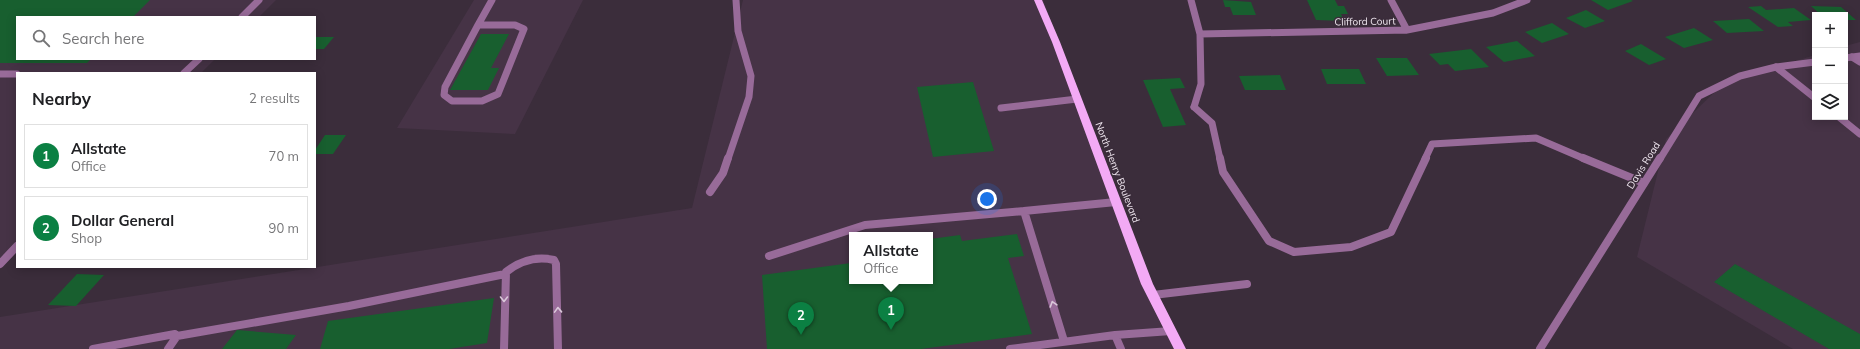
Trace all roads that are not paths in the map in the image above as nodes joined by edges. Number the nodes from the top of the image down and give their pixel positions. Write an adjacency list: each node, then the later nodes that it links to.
1 (259, 0): 8 (street)
2 (492, 0): 9 (street)
3 (736, 0): 27 (street)
4 (1038, 0): 22 (main road, North Henry Boulevard)
5 (1191, 0): 11 (street)
6 (1391, 0): 10 (street)
7 (1527, 0): 10 (street, Clifford Court)
8 (243, 16)
9 (478, 25): 9 (street)
10 (1407, 30): 11 (street, Clifford Court)
11 (1200, 34): 26 (street)
12 (1860, 56): 13 (street)
13 (1849, 57): 16 (street)
14 (198, 60): 18 (street)
15 (1812, 62): 17 (street, Davis Road)
16 (1860, 62)
17 (1776, 67): 21 (street); 26 (street, Davis Road)
18 (185, 72)
19 (0, 74): 20 (street)
20 (16, 74)
21 (1812, 96)
22 (1077, 99): 23 (street); 28 (main road, North Henry Boulevard)
23 (1001, 108)
24 (1843, 120): 25 (street)
25 (1860, 134)
26 (1644, 183): 47 (street, Davis Road)
27 (710, 192)
28 (1116, 202): 29 (street); 35 (main road, North Henry Boulevard)
29 (1024, 211): 31 (street); 39 (street, one-way to 29)
30 (16, 247): 32 (street)
31 (769, 256)
32 (0, 264)
33 (506, 274): 37 (street); 42 (street, one-way to 42); 43 (street, one-way to 33)
34 (1247, 284): 35 (street)
35 (1152, 294): 36 (main road, North Henry Boulevard)
36 (1171, 331): 38 (street); 46 (main road, North Henry Boulevard)
37 (177, 336): 40 (street); 41 (street)
38 (1115, 336): 39 (street); 45 (street)
39 (1064, 341): 44 (street)
40 (93, 349)
41 (168, 349)
42 (504, 349)
43 (558, 349)
44 (1010, 349)
45 (1120, 349)
46 (1180, 349)
47 (1540, 349)

